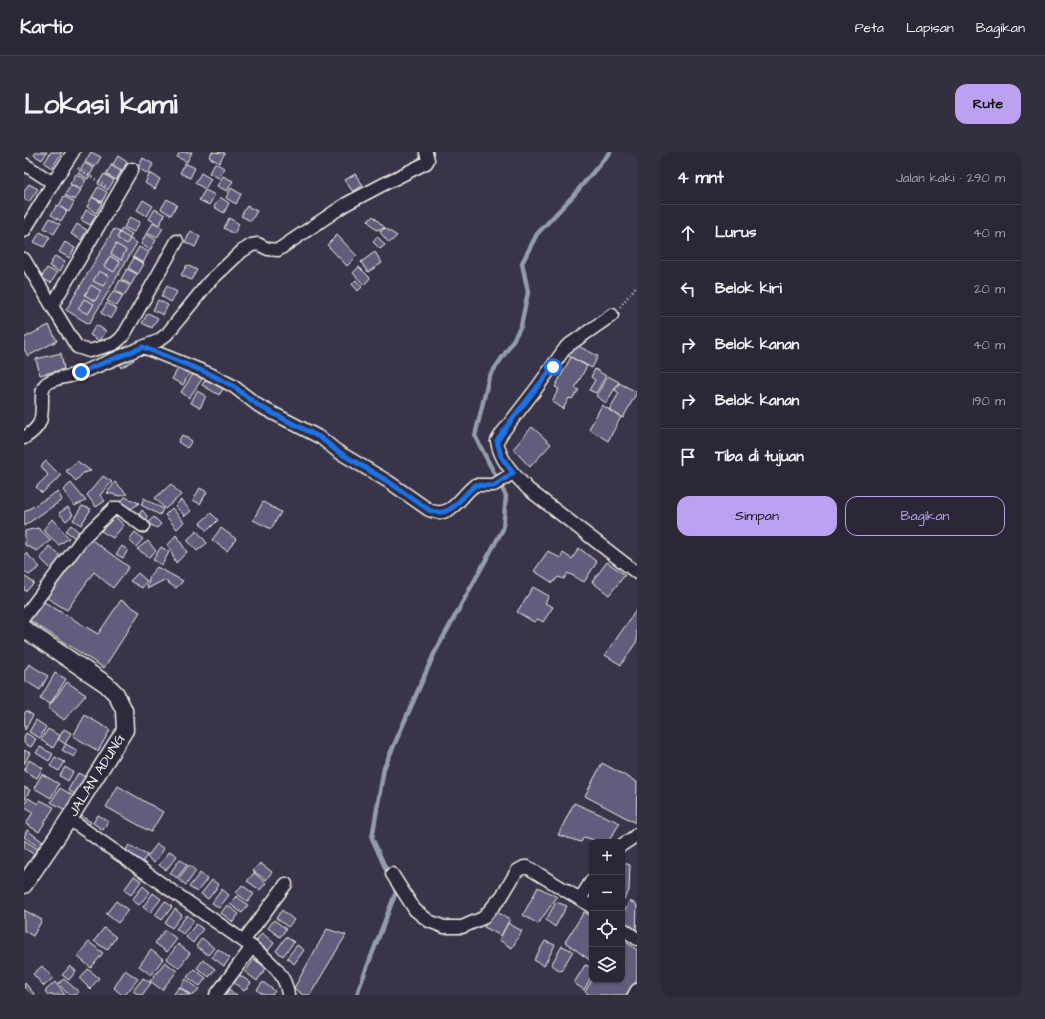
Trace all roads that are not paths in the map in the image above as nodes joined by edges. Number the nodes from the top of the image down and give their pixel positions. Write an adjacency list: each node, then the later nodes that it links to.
1 (426, 152): 11 (street)
2 (70, 157): 5 (street)
3 (24, 164): 5 (street)
4 (132, 169): 9 (street)
5 (53, 183): 6 (street)
6 (24, 230)
7 (177, 241): 9 (street)
8 (24, 258): 9 (street)
9 (52, 306)
10 (612, 315): 13 (street)
11 (143, 347): 12 (street); 13 (street)
12 (24, 438)
13 (511, 474): 15 (street)
14 (143, 526): 16 (street)
15 (637, 573)
16 (24, 617)
17 (24, 629): 18 (main road, JALAN ADUNG)
18 (69, 819): 23 (main road, JALAN ADUNG); 29 (street)
19 (637, 834): 20 (street)
20 (625, 844)
21 (392, 874): 25 (street)
22 (286, 884): 29 (street)
23 (24, 885)
24 (589, 885): 25 (street)
25 (580, 899): 26 (street)
26 (589, 905)
27 (625, 930): 28 (street)
28 (637, 939)
29 (248, 944): 31 (street); 32 (street)
30 (637, 990): 33 (street)
31 (216, 995)
32 (288, 995)
33 (634, 995)

